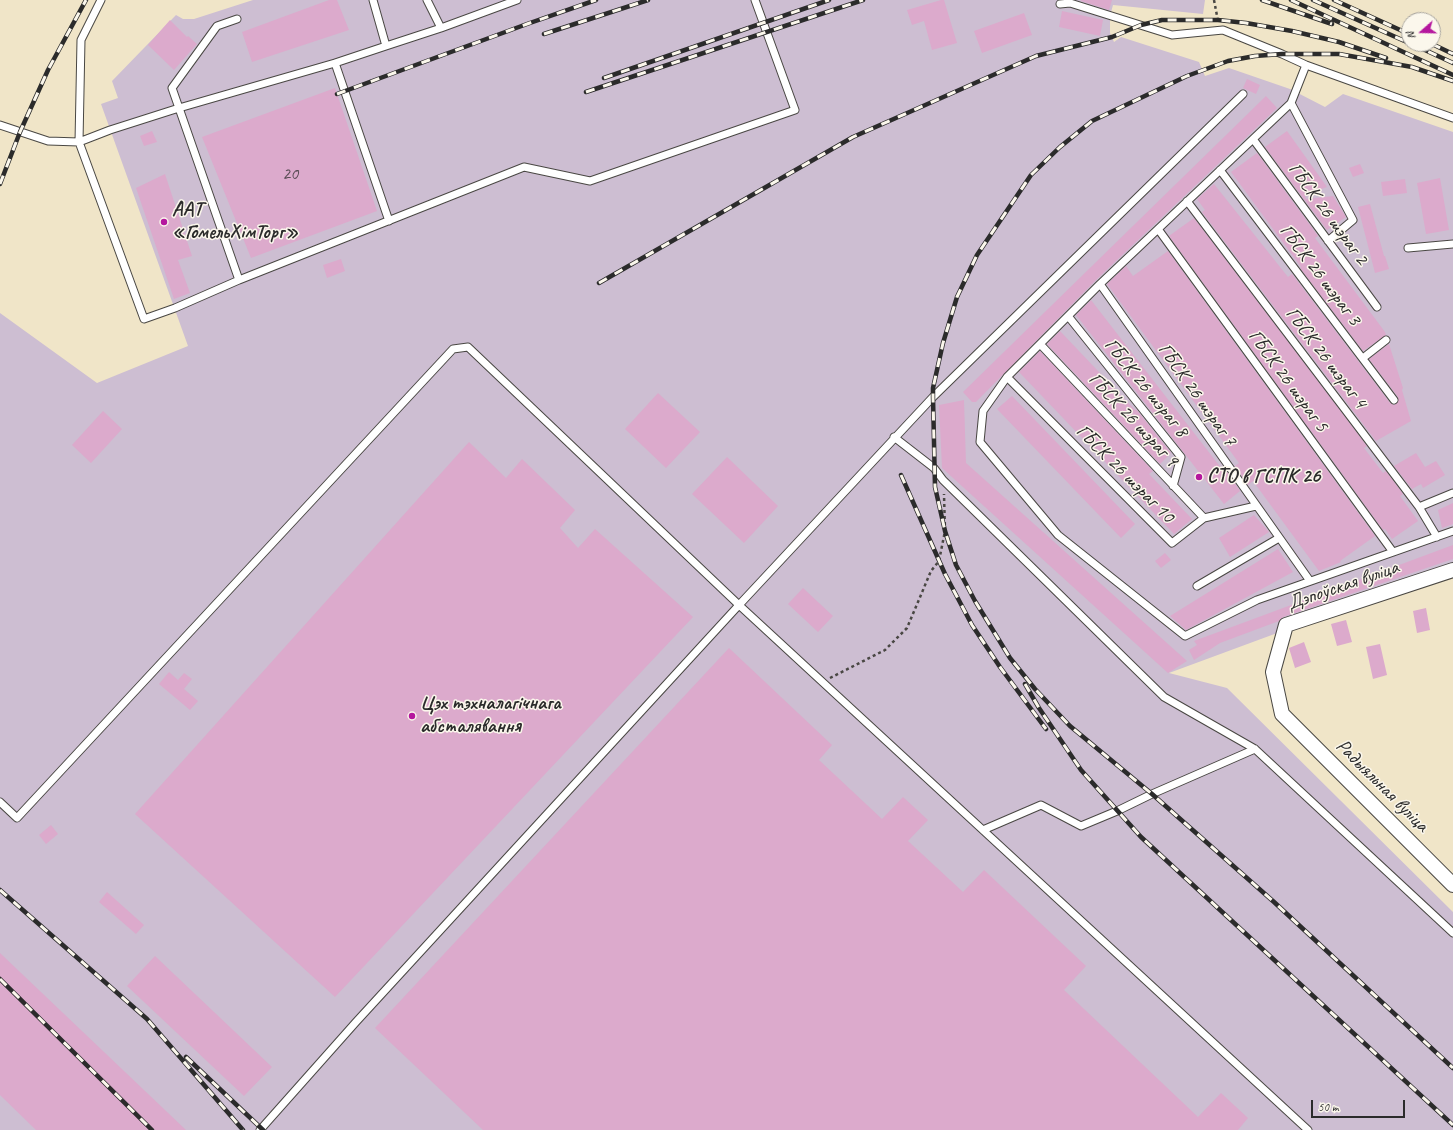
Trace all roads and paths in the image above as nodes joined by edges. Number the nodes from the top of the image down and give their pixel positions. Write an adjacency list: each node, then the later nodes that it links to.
1 (102, 0): 20 (lane)
2 (373, 0): 11 (lane)
3 (427, 0): 9 (lane)
4 (517, 0): 9 (lane)
5 (755, 0): 23 (lane)
6 (1214, 0): 10 (path)
7 (1060, 4): 10 (lane)
8 (237, 19): 16 (lane)
9 (441, 28): 11 (lane)
10 (1222, 30): 13 (lane)
11 (386, 46): 12 (lane)
12 (335, 63): 16 (lane); 23 (lane)
13 (1306, 65): 15 (lane); 17 (lane)
14 (1243, 94): 37 (lane)
15 (1291, 103): 19 (lane); 25 (lane)
16 (179, 108): 20 (lane); 28 (lane)
17 (1453, 118)
18 (0, 125): 20 (lane)
19 (1253, 139): 21 (lane); 25 (lane, ГБСК 26 шэраг 2)
20 (79, 142): 28 (lane)
21 (1220, 170): 22 (lane); 34 (lane, ГБСК 26 шэраг 3)
22 (1187, 201): 24 (lane); 42 (lane, ГБСК 26 шэраг 4)
23 (389, 221): 28 (lane)
24 (1158, 229): 29 (lane); 47 (lane, ГБСК 26 шэраг 5)
25 (1328, 241): 30 (lane, ГБСК 26 шэраг 2)
26 (1453, 244): 27 (lane)
27 (1408, 248)
28 (239, 280)
29 (1100, 284): 31 (lane); 41 (lane, ГБСК 26 шэраг 7)
30 (1376, 308)
31 (1068, 316): 33 (lane); 39 (lane, ГБСК 26 шэраг 8)
32 (1386, 340): 34 (lane)
33 (1040, 344): 35 (lane); 39 (lane, ГБСК 26 шэраг 9)
34 (1363, 358): 36 (lane, ГБСК 26 шэраг 3)
35 (1007, 377): 43 (lane, ГБСК 26 шэраг 10); 49 (lane)
36 (1394, 400)
37 (894, 437): 38 (lane); 51 (lane)
38 (943, 480): 52 (path); 54 (lane)
39 (1173, 486): 43 (lane, ГБСК 26 шэраг 9)
40 (1453, 493): 42 (lane)
41 (1256, 506): 43 (lane, ГБСК 26 шэраг 10); 46 (lane, ГБСК 26 шэраг 7)
42 (1419, 507): 45 (lane, ГБСК 26 шэраг 4)
43 (1204, 518)
44 (1453, 531): 45 (lane)
45 (1436, 536): 47 (lane)
46 (1279, 538): 49 (lane, ГБСК 26 шэраг 7); 50 (lane)
47 (1393, 552): 49 (lane)
48 (1453, 570): 53 (street, Дэпоўская вуліца)
49 (1310, 581)
50 (1197, 586)
51 (739, 605): 52 (lane); 55 (lane); 59 (lane)
52 (822, 682): 56 (lane)
53 (1282, 714): 57 (street, Радыяльная вуліца)
54 (1255, 749): 56 (lane); 58 (lane)
55 (0, 802)
56 (983, 830): 60 (lane)
57 (1453, 885)
58 (1453, 933)
59 (260, 1130)
60 (1308, 1130)

